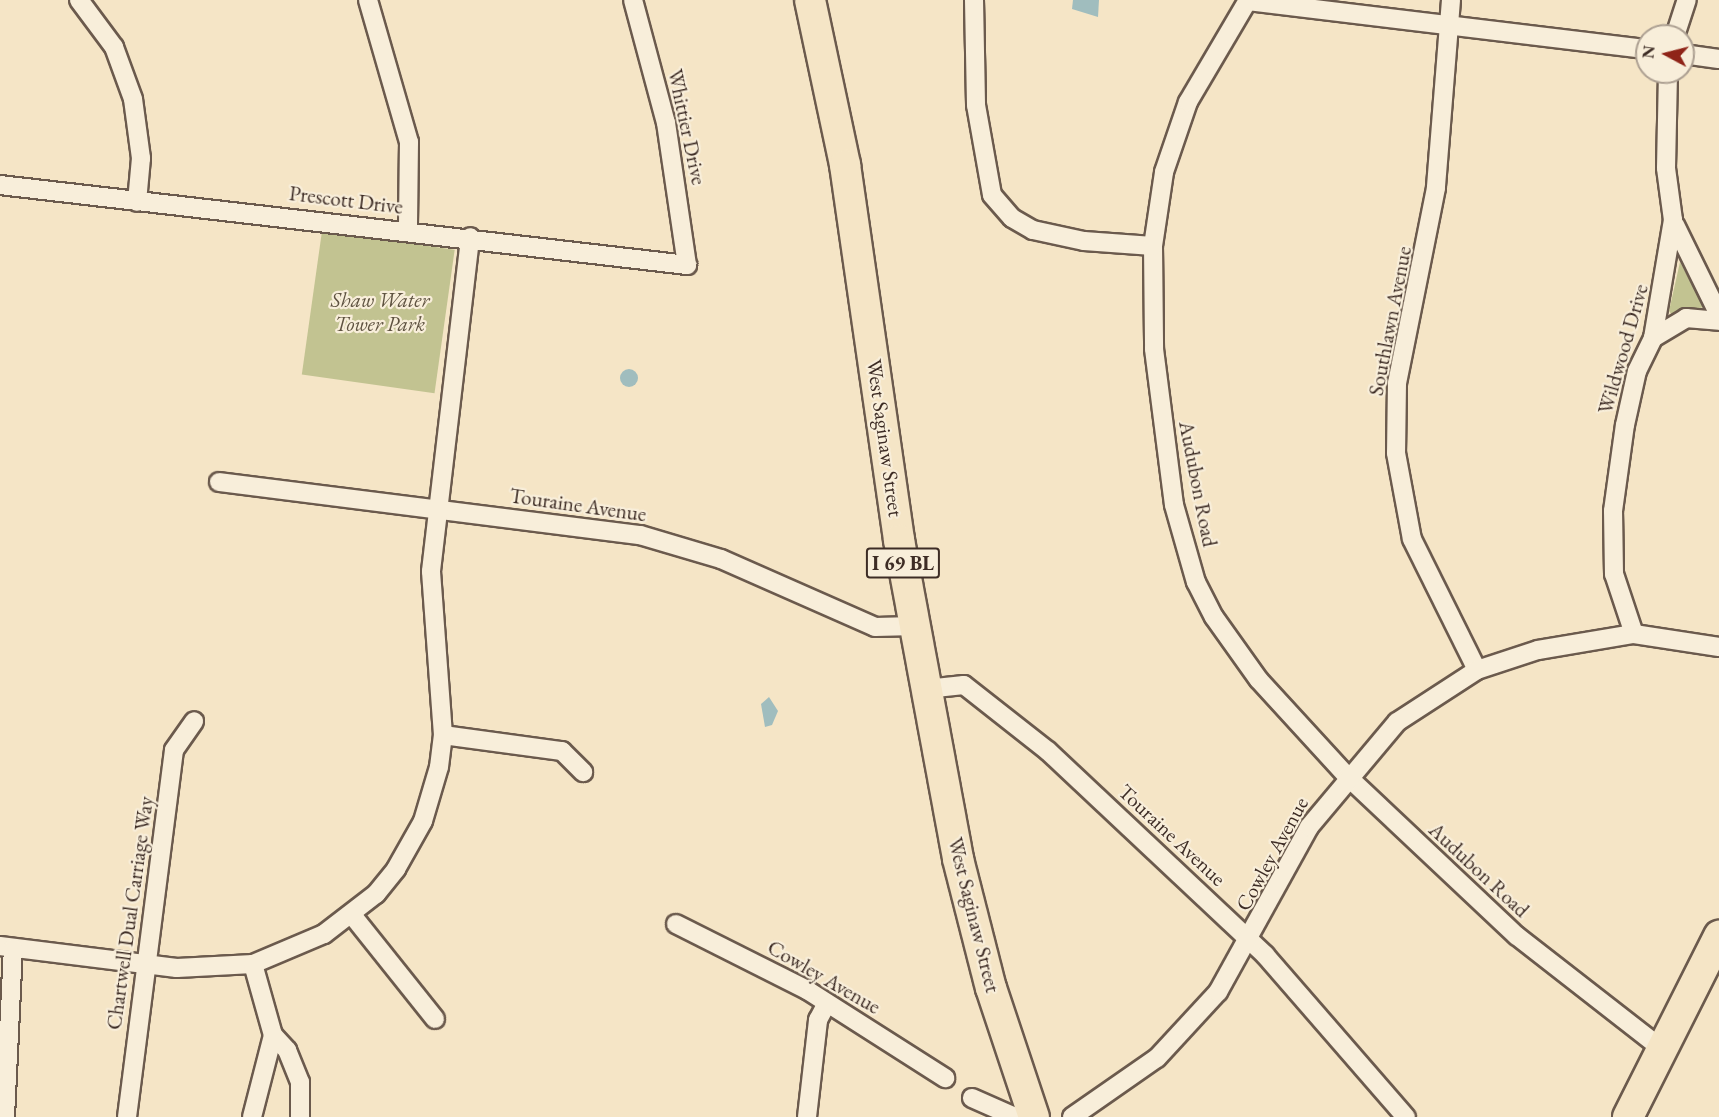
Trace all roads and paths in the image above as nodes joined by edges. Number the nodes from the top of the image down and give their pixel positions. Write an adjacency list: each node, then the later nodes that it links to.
1 (79, 0): 16 (street)
2 (368, 0): 18 (street)
3 (633, 0): 21 (street, Whittier Drive)
4 (810, 0): 27 (main road, West Saginaw Street / I 69 BL)
5 (974, 0): 20 (street)
6 (1451, 0): 9 (street, Southlawn Avenue)
7 (1687, 0): 10 (street)
8 (1248, 1): 9 (street); 20 (street, Audubon Road)
9 (1449, 24): 11 (street); 30 (street, Southlawn Avenue)
10 (1679, 24)
11 (1635, 47)
12 (1695, 55): 13 (street)
13 (1719, 58)
14 (1668, 84): 17 (street, Wildwood Drive)
15 (0, 185): 16 (street, Prescott Drive)
16 (136, 202): 18 (street, Prescott Drive)
17 (1673, 220): 22 (street); 24 (street, Wildwood Drive)
18 (408, 230): 19 (street, Prescott Drive)
19 (470, 237): 21 (street, Prescott Drive); 26 (street)
20 (1153, 246): 35 (street, Audubon Road)
21 (687, 266)
22 (1719, 315)
23 (1719, 321): 24 (street)
24 (1653, 338): 28 (street, Wildwood Drive)
25 (219, 482): 26 (street, Touraine Avenue)
26 (436, 508): 27 (street, Touraine Avenue); 33 (street)
27 (915, 626): 31 (main road, West Saginaw Street / I 69 BL)
28 (1634, 634): 29 (street, Cowley Avenue); 30 (street, Cowley Avenue)
29 (1719, 647)
30 (1477, 670): 35 (street, Cowley Avenue)
31 (926, 689): 39 (street, Touraine Avenue); 56 (main road, West Saginaw Street / I 69 BL)
32 (194, 721): 41 (street, Chartwell Dual Carriage Way)
33 (442, 735): 34 (street); 36 (street)
34 (583, 772)
35 (1347, 776): 39 (street, Cowley Avenue); 47 (street, Audubon Road)
36 (352, 915): 42 (street); 45 (street)
37 (676, 924): 44 (street, Cowley Avenue)
38 (1719, 936): 47 (main road)
39 (1250, 940): 57 (street, Cowley Avenue); 58 (street, Touraine Avenue)
40 (7, 947): 41 (street); 43 (street)
41 (146, 964): 42 (street); 51 (street, Chartwell Dual Carriage Way)
42 (253, 964): 46 (street)
43 (4, 986): 50 (street)
44 (827, 1003): 48 (street, Cowley Avenue); 54 (street)
45 (435, 1019)
46 (273, 1035): 52 (street); 53 (street)
47 (1662, 1049): 59 (main road)
48 (945, 1078)
49 (972, 1098): 55 (street)
50 (5, 1117)
51 (127, 1117)
52 (252, 1117)
53 (300, 1117)
54 (807, 1117)
55 (1016, 1117)
56 (1034, 1117)
57 (1072, 1117)
58 (1406, 1117)
59 (1628, 1117)

